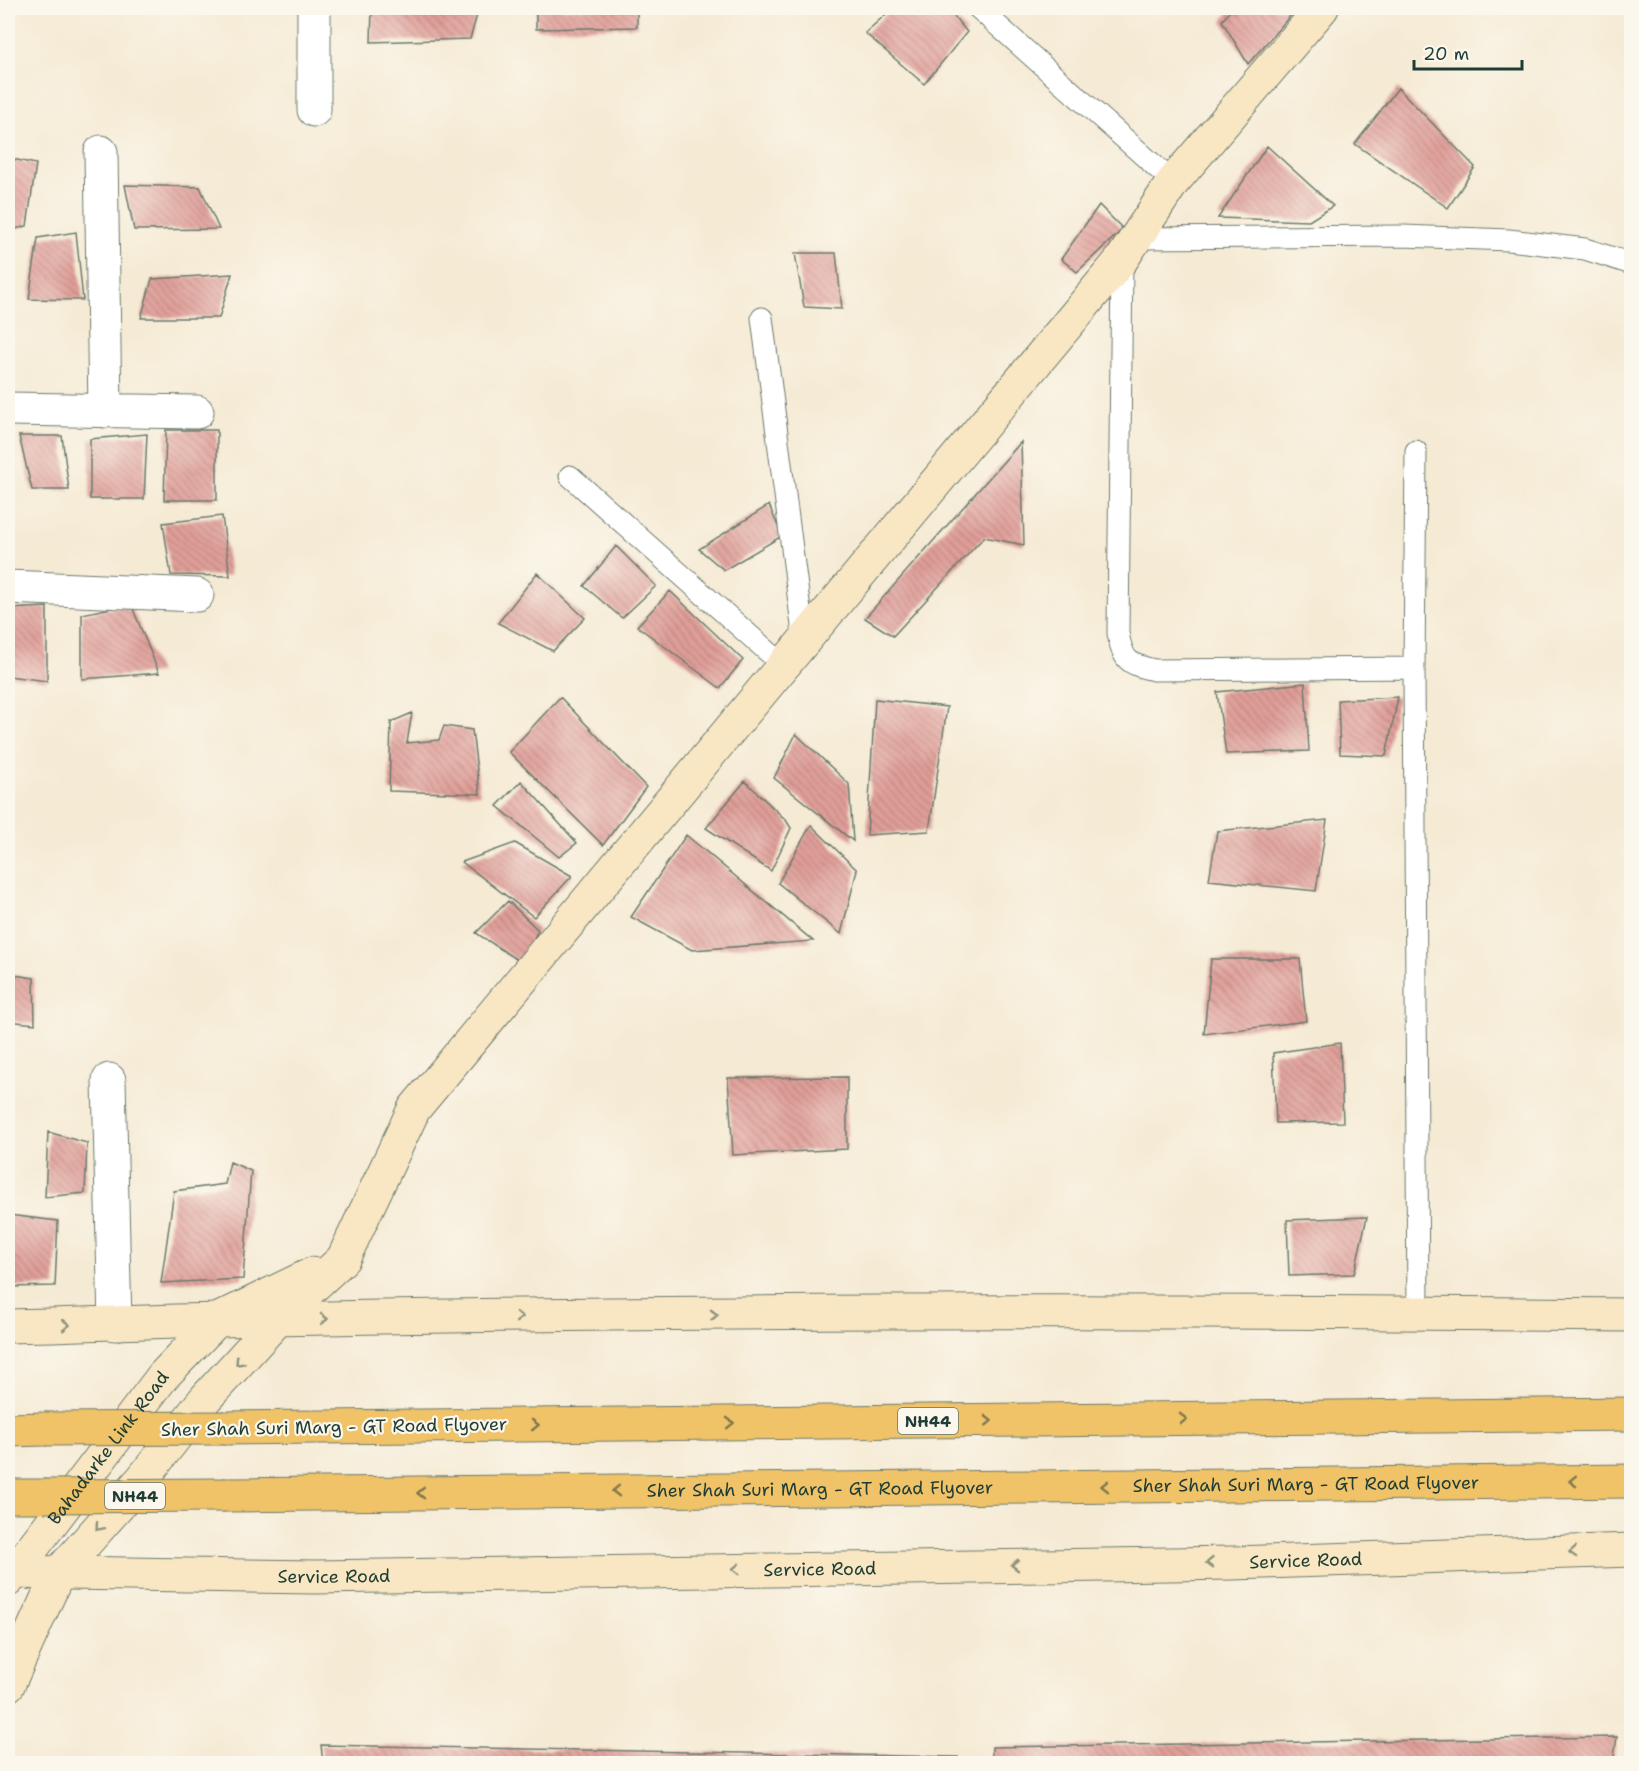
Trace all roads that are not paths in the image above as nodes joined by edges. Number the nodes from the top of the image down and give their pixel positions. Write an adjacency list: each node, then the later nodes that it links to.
1 (314, 8): 4 (street)
2 (978, 8): 6 (lane)
3 (1322, 8): 6 (street)
4 (314, 110)
5 (101, 152): 11 (street)
6 (1173, 182): 7 (street)
7 (1129, 249): 8 (lane); 17 (street); 18 (lane)
8 (1632, 264)
9 (762, 318): 17 (lane)
10 (8, 409): 11 (street)
11 (105, 411): 12 (street)
12 (196, 412)
13 (1416, 451): 18 (lane)
14 (570, 476): 17 (lane)
15 (8, 588): 16 (street)
16 (196, 595)
17 (793, 653): 20 (street)
18 (1414, 668): 21 (lane)
19 (109, 1080): 25 (street)
20 (343, 1259): 23 (street); 24 (street)
21 (1418, 1313): 22 (street); 23 (street, one-way to 21)
22 (1632, 1315)
23 (278, 1319): 24 (street); 32 (street, one-way to 32)
24 (217, 1320): 25 (street); 33 (street, Bahadarke Link Road)
25 (115, 1324): 26 (street, one-way to 25)
26 (8, 1326)
27 (1632, 1414): 28 (highway, Sher Shah Suri Marg - GT Road Flyover / NH44, one-way to 27, bridge)
28 (8, 1430)
29 (1632, 1481): 30 (highway, Sher Shah Suri Marg - GT Road Flyover / NH44, one-way to 30, bridge)
30 (8, 1496)
31 (1632, 1550): 32 (street, Service Road, one-way to 32)
32 (58, 1574): 33 (street, Service Road); 34 (street)
33 (9, 1575)
34 (8, 1685)

